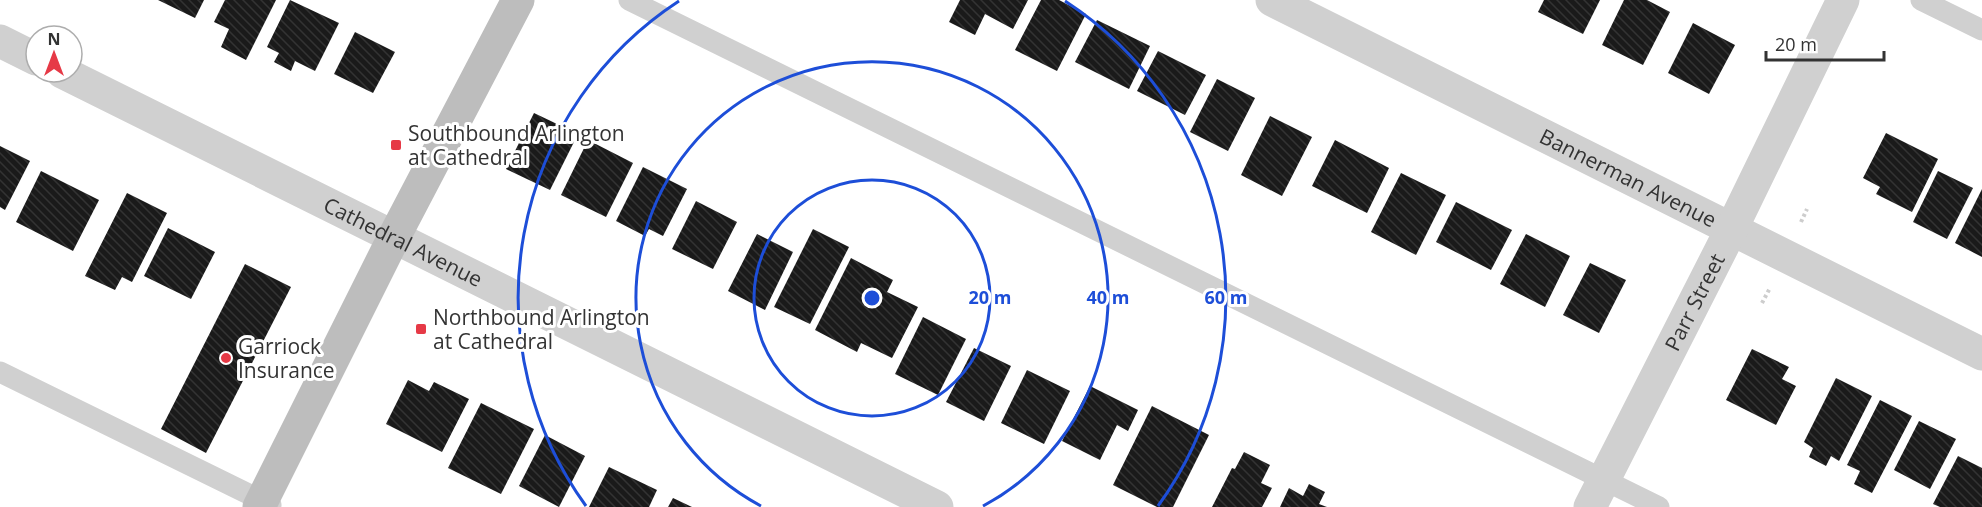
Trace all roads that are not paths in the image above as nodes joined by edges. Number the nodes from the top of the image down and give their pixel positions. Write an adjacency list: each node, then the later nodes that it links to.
1 (518, 0): 11 (main road)
2 (629, 0): 14 (lane)
3 (1272, 0): 10 (street, Bannerman Avenue)
4 (1844, 0): 10 (street, Parr Street)
5 (1921, 0): 6 (lane)
6 (1982, 30)
7 (0, 41): 8 (street)
8 (24, 53)
9 (84, 83): 11 (street, Cathedral Avenue)
10 (1731, 230): 12 (street, Bannerman Avenue); 14 (street, Parr Street)
11 (394, 237): 15 (main road); 16 (street, Cathedral Avenue)
12 (1982, 354)
13 (0, 372): 15 (lane)
14 (1597, 493): 17 (lane)
15 (265, 505)
16 (937, 507)
17 (1659, 507)

